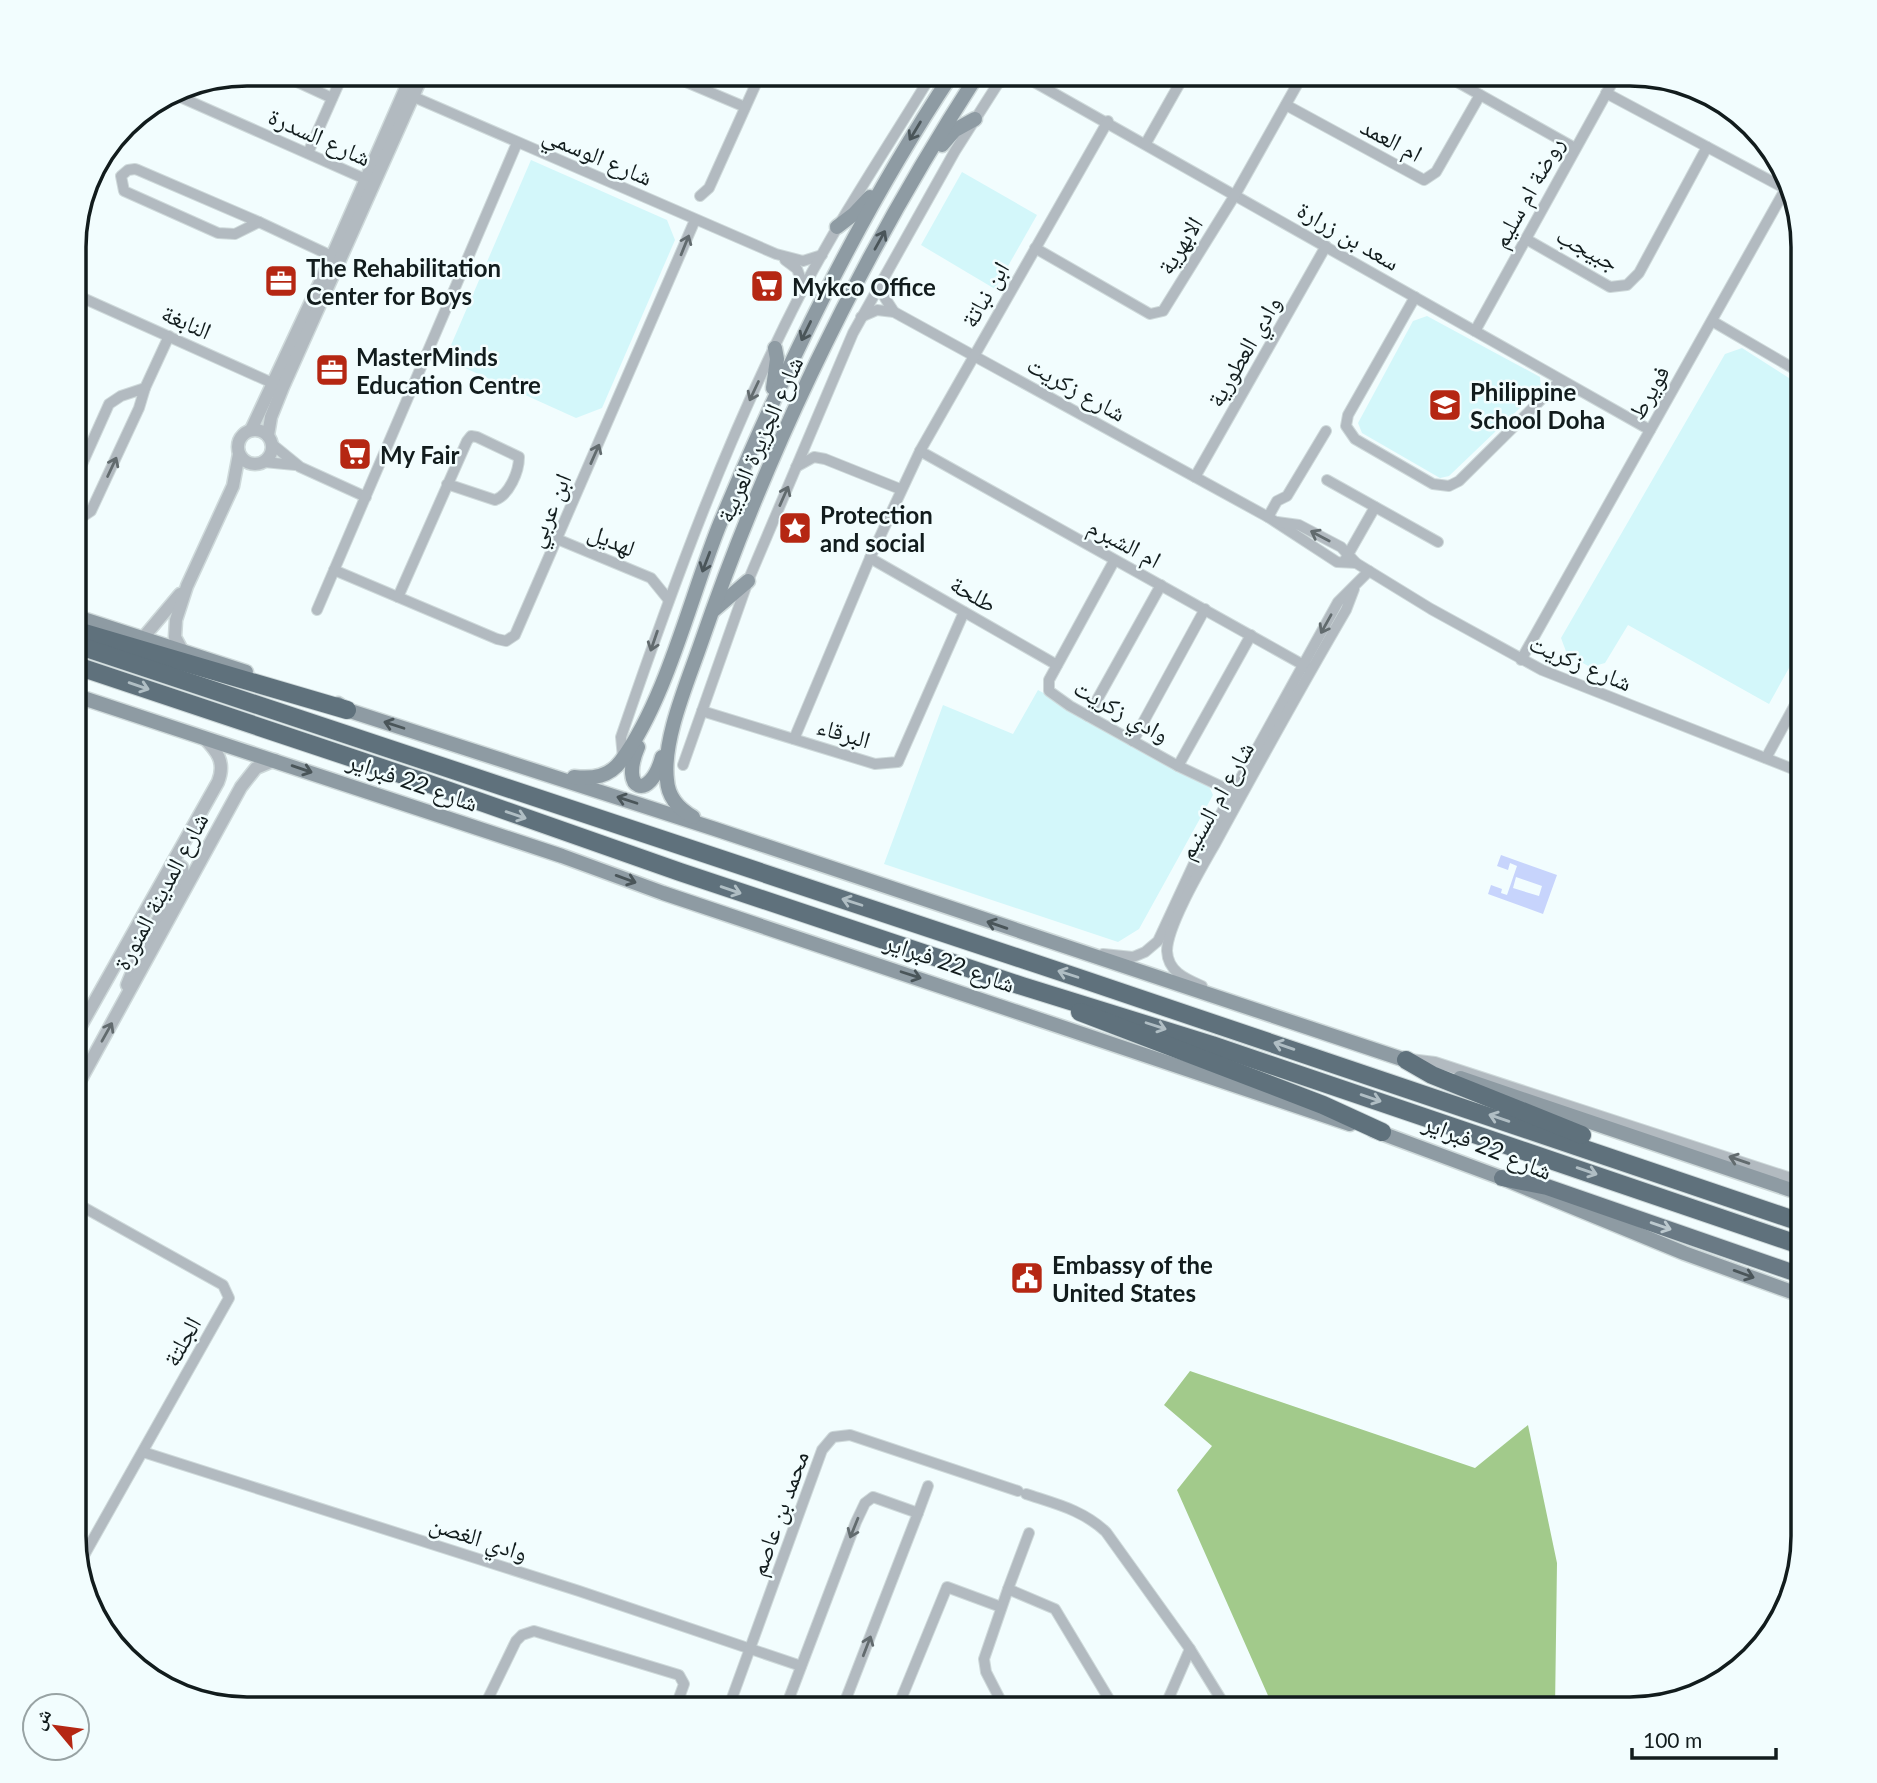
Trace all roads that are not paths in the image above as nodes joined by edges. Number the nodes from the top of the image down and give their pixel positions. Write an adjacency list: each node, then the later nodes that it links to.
1 (306, 86): 19 (street)
2 (338, 86): 19 (street)
3 (410, 86): 17 (street)
4 (414, 86): 17 (street)
5 (695, 86): 22 (street)
6 (753, 86): 22 (street)
7 (925, 86): 39 (street, شارع الجزيرة العربية)
8 (944, 86): 30 (main road, شارع الجزيرة العربية, one-way to 30)
9 (971, 86): 31 (main road, شارع الجزيرة العربية)
10 (995, 86): 23 (street, شارع الجزيرة العربية)
11 (1043, 86): 24 (street, سعد بن زرارة)
12 (1178, 86): 26 (street)
13 (1296, 86): 21 (street, الابهرية)
14 (1464, 86): 18 (street)
15 (1610, 86): 16 (street, روضة ام سليم)
16 (1606, 93): 27 (street); 28 (street, روضة ام سليم)
17 (408, 94): 25 (street, شارع الوسمي); 33 (street)
18 (1480, 95): 21 (street, ام العمد); 28 (street)
19 (332, 98): 29 (street)
20 (184, 99): 29 (street, شارع السدرة)
21 (1286, 104): 35 (street, الابهرية)
22 (745, 107): 36 (street)
23 (975, 119): 31 (main road); 46 (street, شارع الجزيرة العربية)
24 (1108, 121): 26 (street, سعد بن زرارة); 42 (street, ابن نباتة)
25 (517, 143): 37 (street, شارع الوسمي); 79 (street)
26 (1146, 143): 35 (street, سعد بن زرارة)
27 (1707, 147): 32 (street); 40 (street, جبيجب)
28 (1575, 148): 40 (street, روضة ام سليم)
29 (308, 153): 33 (street, شارع السدرة)
30 (898, 160): 39 (main road); 61 (main road, شارع الجزيرة العربية, one-way to 61)
31 (922, 165): 102 (main road, شارع الجزيرة العربية, one-way to 31)
32 (1777, 180)
33 (371, 182): 45 (street)
34 (1783, 194): 52 (street, فويرط)
35 (1235, 195): 41 (street, سعد بن زرارة); 42 (street, الابهرية)
36 (700, 196)
37 (695, 220): 43 (street, شارع الوسمي); 83 (street, ابن عربي, one-way to 37)
38 (259, 222): 38 (street); 45 (street)
39 (837, 227): 44 (street, شارع الجزيرة العربية)
40 (1526, 239): 53 (street, روضة ام سليم)
41 (1326, 246): 48 (street, سعد بن زرارة); 74 (street, وادي العطورية)
42 (1035, 248): 56 (street, ابن نباتة)
43 (776, 254): 44 (street, شارع الوسمي); 47 (street, شارع الوسمي)
44 (822, 255): 47 (street, شارع الجزيرة العربية)
45 (337, 258): 59 (street)
46 (880, 282): 50 (street); 51 (street, شارع الجزيرة العربية)
47 (804, 287): 55 (street, شارع الجزيرة العربية)
48 (1415, 297): 53 (street, سعد بن زرارة); 58 (street)
49 (86, 298): 54 (street, النابغة)
50 (894, 312): 51 (street); 56 (street, شارع زكريت)
51 (861, 317): 65 (street, شارع الجزيرة العربية)
52 (1712, 321): 57 (street); 63 (street, فويرط)
53 (1475, 331): 58 (street, سعد بن زرارة)
54 (169, 336): 59 (street, النابغة); 60 (street)
55 (775, 348): 61 (main road); 92 (street, شارع الجزيرة العربية, one-way to 92)
56 (973, 356): 67 (street, ابن نباتة); 74 (street, شارع زكريت)
57 (1791, 367)
58 (1560, 381): 63 (street, سعد بن زرارة)
59 (279, 385): 62 (street); 66 (street)
60 (145, 388): 69 (street); 81 (street, one-way to 60)
61 (767, 413): 113 (main road, شارع الجزيرة العربية, one-way to 113)
62 (251, 430): 66 (street); 68 (street)
63 (1650, 430): 109 (street, فويرط)
64 (1326, 431): 82 (street)
65 (811, 432): 70 (street); 73 (street, شارع الجزيرة العربية)
66 (270, 440): 71 (street); 72 (street)
67 (920, 451): 78 (street, ابن نباتة); 87 (street, ام الشبرم)
68 (239, 454): 71 (street); 77 (street)
69 (86, 455)
70 (825, 459): 73 (street); 78 (street)
71 (258, 463): 72 (street); 77 (street)
72 (300, 467): 79 (street)
73 (796, 468): 94 (street, شارع الجزيرة العربية, one-way to 73)
74 (1195, 477): 82 (street, شارع زكريت)
75 (1327, 480): 80 (street)
76 (447, 484): 76 (street); 97 (street)
77 (233, 486): 96 (street)
78 (900, 489): 86 (street, ابن نباتة)
79 (366, 497): 90 (street)
80 (1375, 507): 84 (street); 85 (street)
81 (86, 514)
82 (1272, 520): 85 (street, شارع زكريت, one-way to 82); 89 (street, شارع زكريت)
83 (557, 539): 93 (street, لهديل); 97 (street, ابن عربي)
84 (1438, 542)
85 (1349, 553): 88 (street, شارع زكريت); 89 (street)
86 (870, 558): 101 (street, طلحة); 121 (street, ابن نباتة)
87 (1114, 561): 95 (street, ام الشبرم); 110 (street, وادي زكريت)
88 (1356, 563): 89 (street); 91 (street, شارع زكريت)
89 (1342, 564)
90 (334, 570): 97 (street, ابن عربي); 100 (street)
91 (1369, 571): 109 (street, شارع زكريت); 111 (street, شارع ام السنيم)
92 (676, 577): 93 (street, لهديل); 98 (street, شارع الجزيرة العربية)
93 (651, 578): 98 (street, لهديل)
94 (748, 581): 102 (main road); 117 (street, شارع الجزيرة العربية)
95 (1161, 585): 99 (street, ام الشبرم); 119 (street)
96 (187, 586): 106 (street); 108 (street)
97 (398, 597)
98 (668, 599): 123 (street, شارع الجزيرة العربية, one-way to 123)
99 (1205, 608): 105 (street, ام الشبرم); 122 (street)
100 (317, 610)
101 (964, 612): 110 (street, طلحة); 121 (street, البرقاء)
102 (711, 614): 114 (main road, شارع الجزيرة العربية)
103 (86, 620): 106 (main road, شارع 22 فبراير)
104 (86, 634): 116 (highway)
105 (1251, 635): 111 (street, ام الشبرم); 127 (street)
106 (142, 639): 108 (main road, شارع 22 فبراير)
107 (86, 648): 141 (highway, شارع 22 فبراير, one-way to 107)
108 (183, 652): 116 (main road, شارع 22 فبراير)
109 (1521, 660): 124 (street, شارع زكريت)
110 (1057, 665): 119 (street, وادي زكريت)
111 (1307, 667): 130 (street, شارع ام السنيم); 135 (street, شارع ام السنيم)
112 (86, 669): 134 (highway, شارع 22 فبراير, one-way to 134)
113 (665, 673): 114 (main road); 123 (main road, شارع الجزيرة العربية)
114 (684, 694): 131 (main road, شارع الجزيرة العربية)
115 (86, 699): 120 (main road, شارع 22 فبراير)
116 (347, 710): 129 (main road, شارع 22 فبراير, one-way to 116)
117 (702, 711): 121 (street, البرقاء); 126 (street, شارع الجزيرة العربية)
118 (1791, 712): 124 (street)
119 (1088, 716): 122 (street, وادي زكريت)
120 (203, 737): 125 (main road, شارع 22 فبراير); 132 (street, شارع المدينة المنورة)
121 (794, 739)
122 (1133, 741): 127 (street, وادي زكريت)
123 (623, 758): 129 (main road, شارع الجزيرة العربية)
124 (1766, 758): 128 (street, شارع زكريت)
125 (275, 760): 136 (street, شارع المدينة المنورة); 140 (main road, شارع 22 فبراير, one-way to 140)
126 (682, 765)
127 (1178, 766): 130 (street, وادي زكريت)
128 (1791, 768)
129 (551, 775): 131 (main road, شارع 22 فبراير, one-way to 129)
130 (1233, 792): 133 (street, شارع ام السنيم)
131 (715, 829): 133 (main road, شارع 22 فبراير, one-way to 131)
132 (174, 862): 136 (street); 137 (street, شارع المدينة المنورة)
133 (1085, 954): 135 (main road, شارع 22 فبراير)
134 (1043, 992): 140 (highway); 147 (highway, شارع 22 فبراير, one-way to 147)
135 (1240, 1005): 138 (main road, شارع 22 فبراير)
136 (122, 1006): 139 (street, شارع المدينة المنورة, one-way to 136)
137 (86, 1017)
138 (1406, 1060): 141 (highway); 143 (street, شارع 22 فبراير, one-way to 138); 144 (main road, شارع 22 فبراير)
139 (86, 1070)
140 (1381, 1132): 142 (main road, شارع 22 فبراير)
141 (1634, 1163): 146 (highway, شارع 22 فبراير)
142 (1502, 1178): 148 (highway, one-way to 148); 149 (main road, شارع 22 فبراير, one-way to 149)
143 (1791, 1178)
144 (1791, 1190)
145 (86, 1209): 150 (street, الجلتة)
146 (1791, 1219)
147 (1791, 1243)
148 (1791, 1272)
149 (1791, 1292)
150 (142, 1452): 154 (street, الجلتة); 157 (street, وادي الغصن)
151 (928, 1486): 152 (street)
152 (918, 1513): 159 (street, one-way to 159); 164 (street, one-way to 152)
153 (1029, 1533): 155 (street)
154 (87, 1551)
155 (1008, 1588): 156 (street); 167 (street)
156 (1001, 1607): 165 (street); 166 (street)
157 (750, 1649): 158 (street, محمد بن عاصم); 159 (street, وادي الغصن); 162 (street, محمد بن عاصم)
158 (1190, 1649): 168 (street); 169 (street, محمد بن عاصم)
159 (802, 1666): 163 (street)
160 (490, 1697): 161 (street)
161 (679, 1697)
162 (732, 1697)
163 (790, 1697)
164 (847, 1697)
165 (902, 1697)
166 (1000, 1697)
167 (1108, 1697)
168 (1169, 1697)
169 (1220, 1697)

